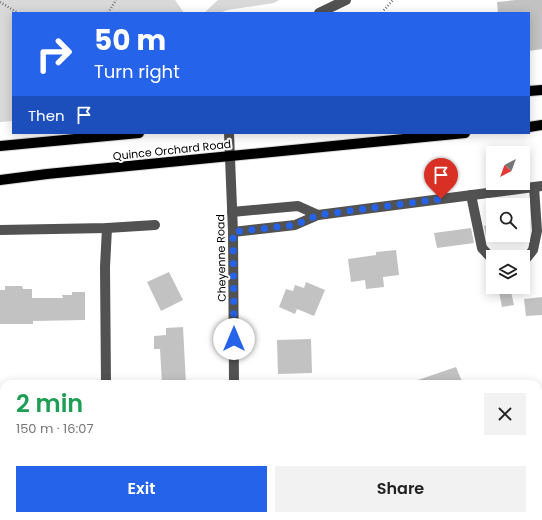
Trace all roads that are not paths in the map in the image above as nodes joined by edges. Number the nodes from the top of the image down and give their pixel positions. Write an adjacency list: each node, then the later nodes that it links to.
1 (346, 0): 2 (street)
2 (321, 12)
3 (542, 90): 4 (main road)
4 (530, 91)
5 (542, 125): 6 (main road)
6 (530, 126)
7 (128, 134): 10 (main road, Quince Orchard Road)
8 (229, 134): 11 (street, Cheyenne Road)
9 (455, 134): 11 (main road, Quince Orchard Road)
10 (0, 146)
11 (230, 156): 12 (main road, Quince Orchard Road); 15 (street, Cheyenne Road)
12 (0, 180)
13 (538, 186): 14 (street); 22 (street)
14 (471, 195): 16 (street); 21 (street)
15 (232, 212): 16 (street); 20 (street, Cheyenne Road)
16 (318, 215): 20 (street)
17 (155, 225): 18 (street)
18 (106, 228): 19 (street); 23 (street)
19 (0, 230)
20 (233, 232): 24 (street, Cheyenne Road)
21 (486, 252)
22 (530, 254)
23 (106, 380)
24 (234, 380)

